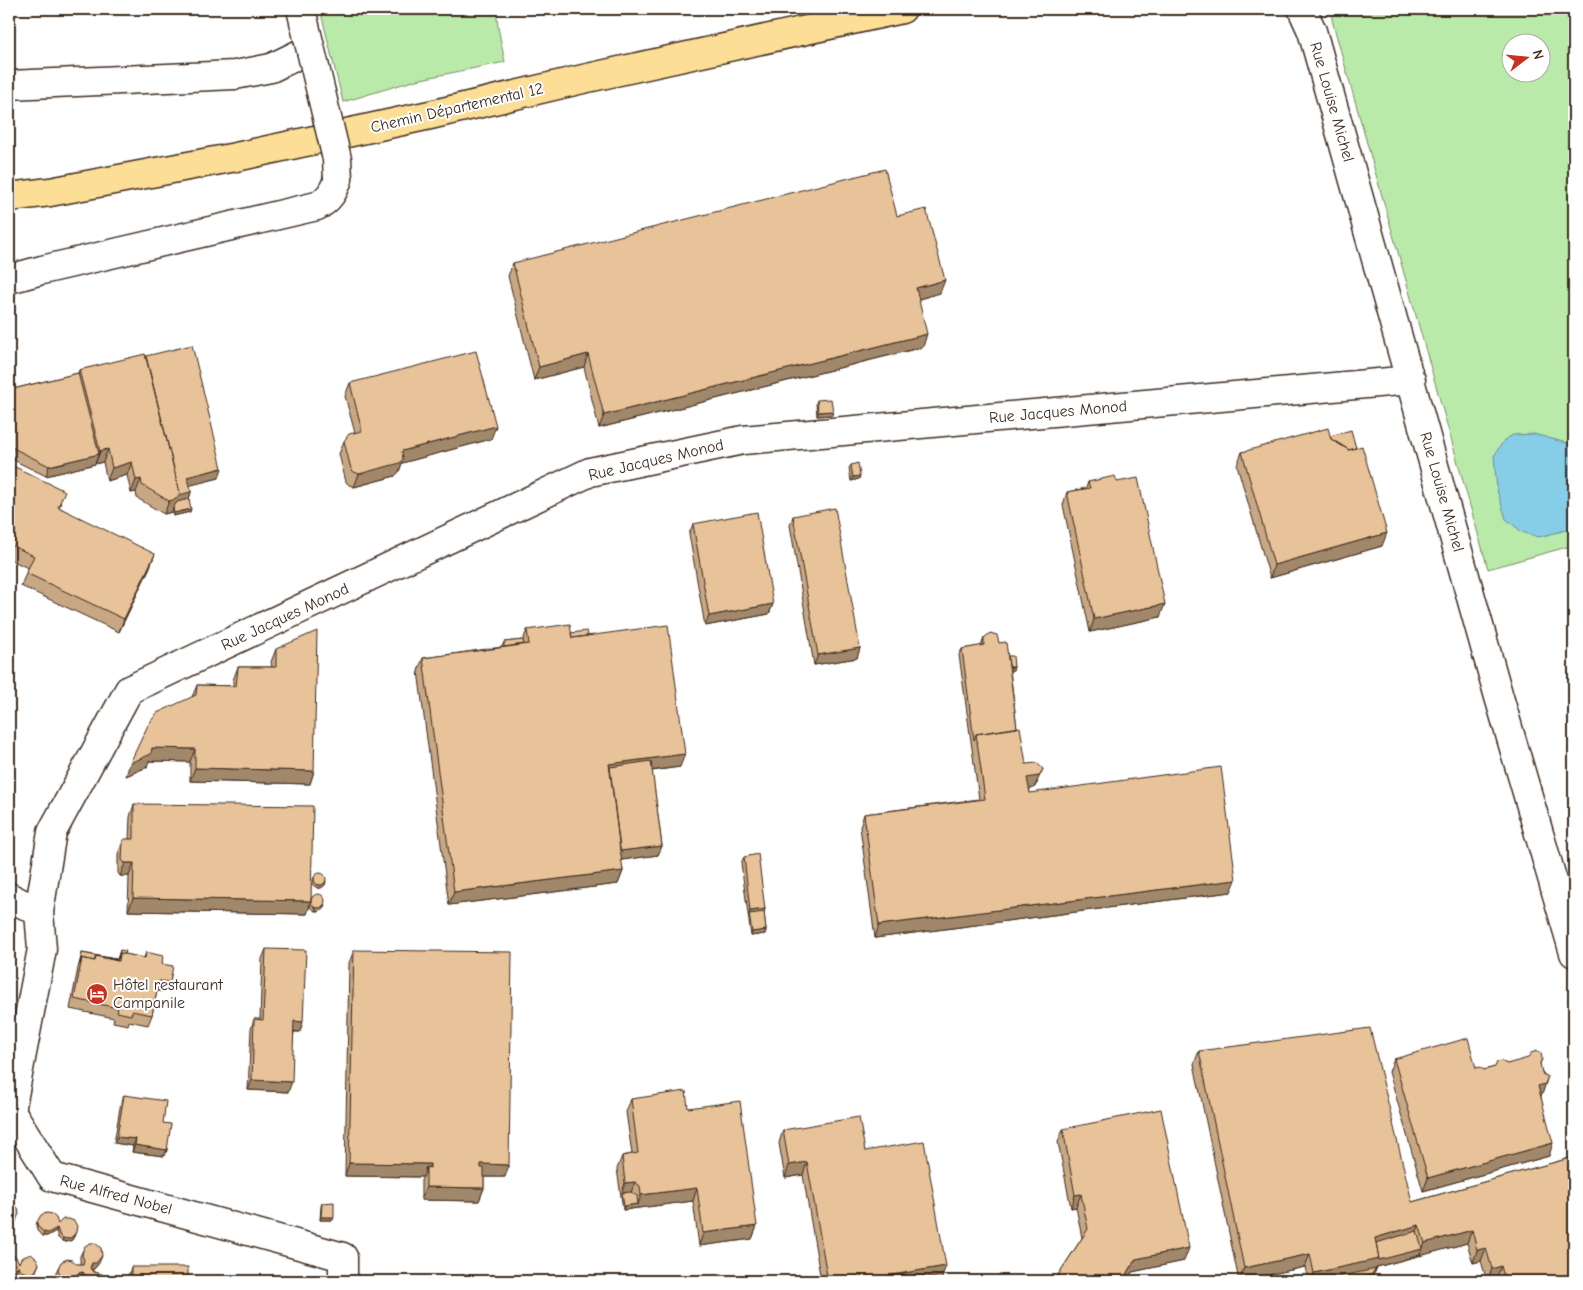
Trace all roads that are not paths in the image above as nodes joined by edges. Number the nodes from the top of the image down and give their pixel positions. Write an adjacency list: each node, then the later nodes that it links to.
1 (300, 9): 4 (street, bridge)
2 (902, 9): 6 (main road, Chemin Départemental 12)
3 (1311, 16): 8 (street, Rue Louise Michel)
4 (310, 50): 5 (street); 7 (street, bridge)
5 (9, 84)
6 (9, 197)
7 (9, 279)
8 (1411, 380): 10 (street, Rue Jacques Monod); 11 (street, Rue Louise Michel)
9 (9, 898): 10 (street)
10 (39, 912): 12 (street, Rue Alfred Nobel)
11 (1574, 953)
12 (343, 1281)

